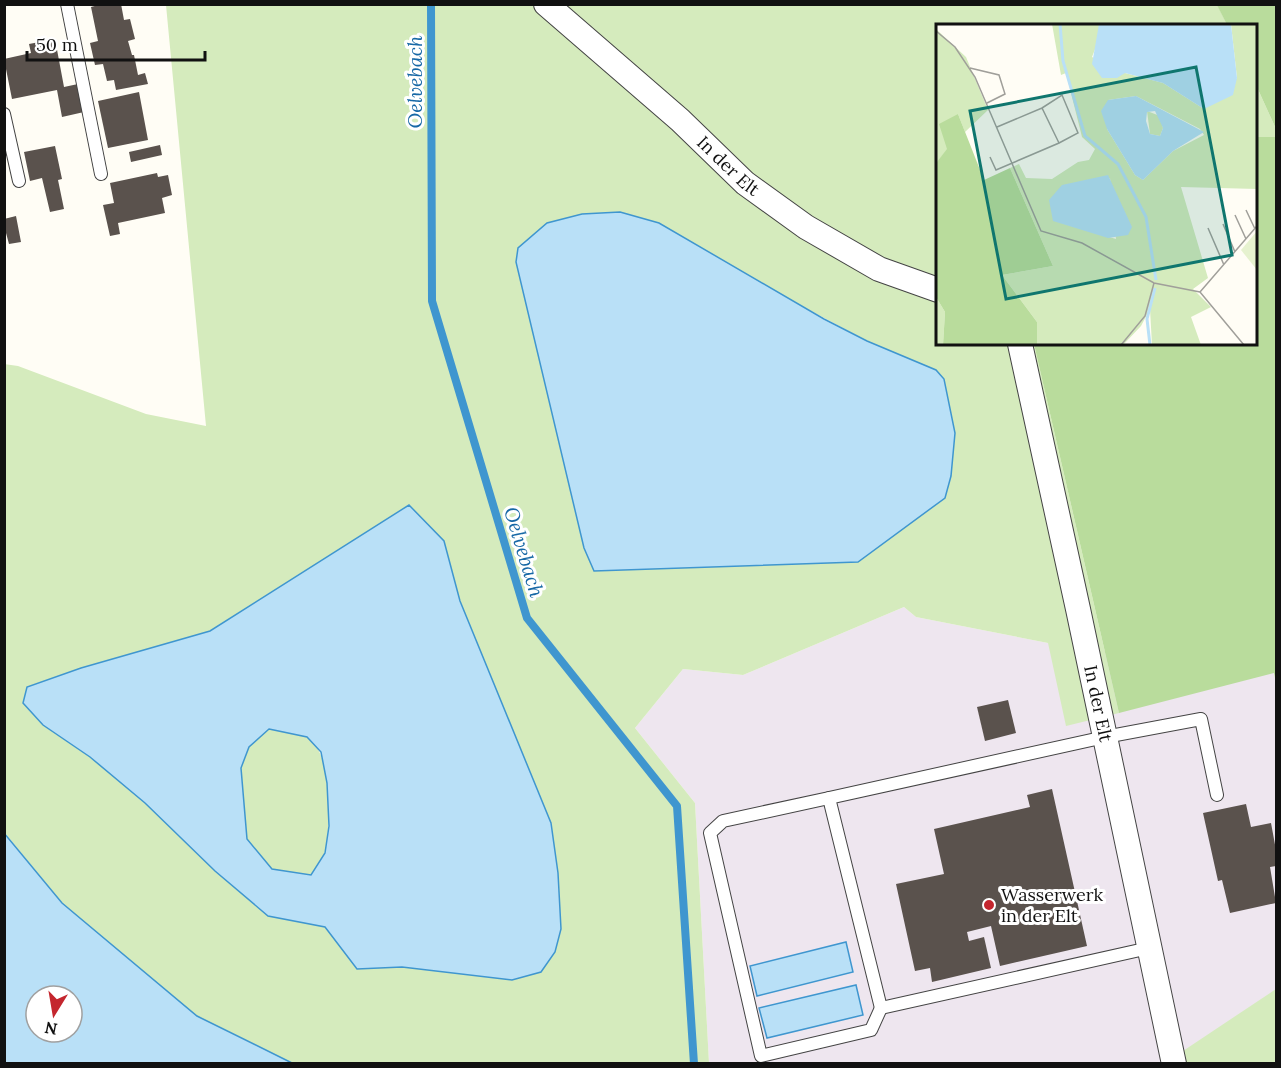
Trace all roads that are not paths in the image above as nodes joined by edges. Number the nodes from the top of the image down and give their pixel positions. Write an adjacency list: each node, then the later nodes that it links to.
1 (67, 4): 4 (lane)
2 (546, 4): 6 (street, In der Elt)
3 (4, 114): 5 (lane)
4 (101, 174)
5 (19, 182)
6 (936, 289)
7 (1020, 345): 8 (street, In der Elt)
8 (1105, 737): 9 (lane); 10 (lane); 11 (street, In der Elt)
9 (1217, 795)
10 (829, 798): 12 (lane); 12 (lane)
11 (1149, 948): 12 (lane); 13 (street, In der Elt)
12 (881, 1008)
13 (1174, 1064)

